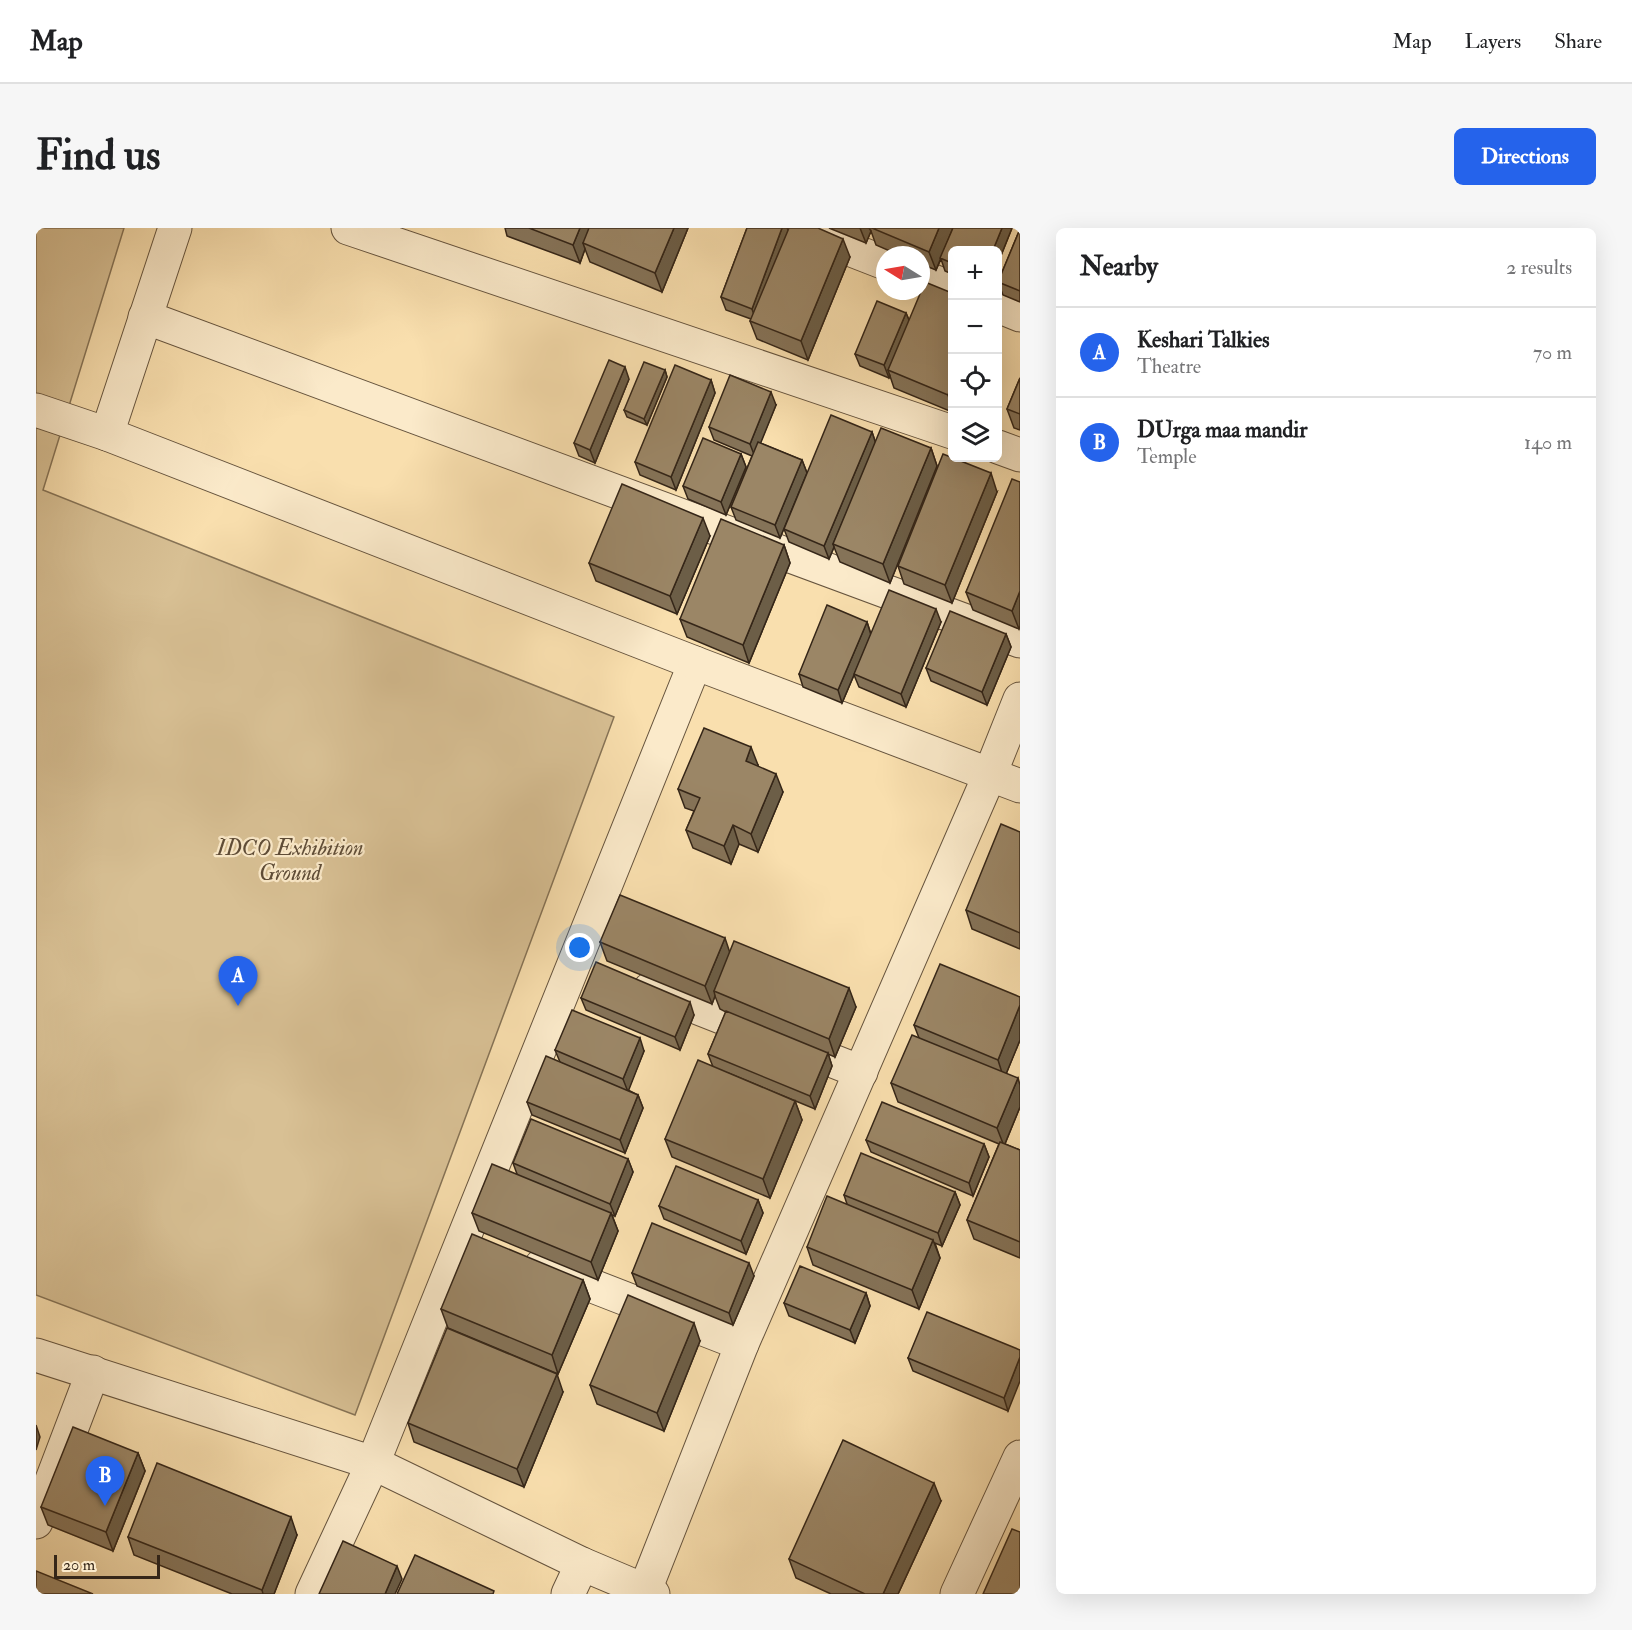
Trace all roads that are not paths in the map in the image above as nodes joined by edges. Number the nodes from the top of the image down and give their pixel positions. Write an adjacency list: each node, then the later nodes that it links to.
1 (175, 228): 9 (street)
2 (348, 228): 11 (street)
3 (795, 228): 4 (street)
4 (876, 260)
5 (930, 280): 6 (street)
6 (948, 287)
7 (1002, 308): 8 (street)
8 (1020, 315)
9 (146, 317): 12 (street); 15 (street)
10 (36, 410): 12 (street)
11 (948, 431)
12 (106, 434): 16 (street)
13 (1002, 448): 14 (street)
14 (1020, 455)
15 (1020, 641)
16 (695, 663): 18 (street); 20 (street)
17 (1020, 699): 18 (street)
18 (990, 774): 19 (street); 21 (street)
19 (1020, 786)
20 (576, 959): 21 (street); 22 (street)
21 (861, 1072): 23 (street)
22 (464, 1236): 23 (street); 27 (street)
23 (742, 1344): 30 (street)
24 (36, 1355): 25 (street)
25 (93, 1372): 27 (street); 28 (street)
26 (1020, 1457): 33 (street)
27 (372, 1463): 29 (street); 31 (street)
28 (36, 1522)
29 (582, 1564): 30 (street); 32 (street)
30 (649, 1592)
31 (312, 1594)
32 (568, 1594)
33 (957, 1594)

